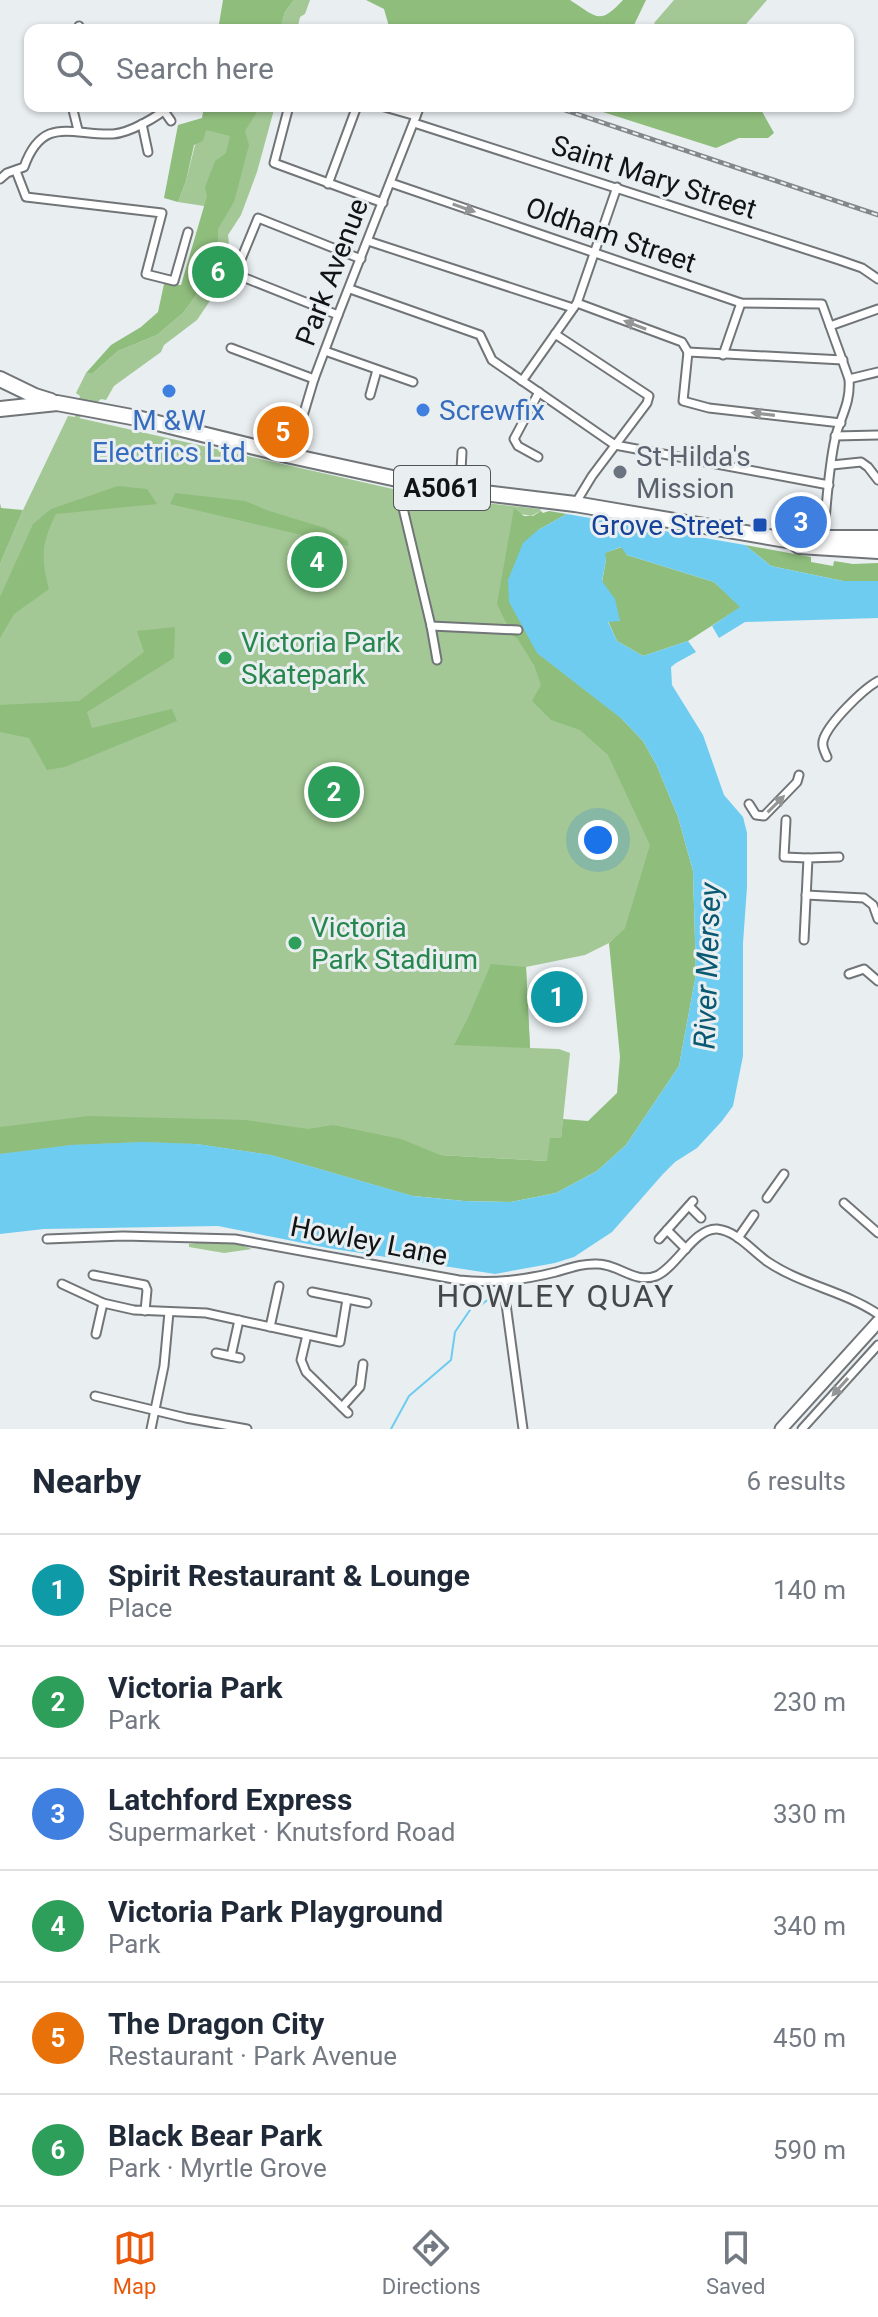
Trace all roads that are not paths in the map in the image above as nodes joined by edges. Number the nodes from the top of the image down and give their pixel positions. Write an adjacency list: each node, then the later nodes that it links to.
1 (74, 112): 11 (street)
2 (160, 112): 10 (street)
3 (168, 112): 9 (street)
4 (287, 112): 16 (street)
5 (355, 112): 16 (street)
6 (396, 112): 8 (street, Saint Mary Street)
7 (418, 112): 8 (street, Park Avenue)
8 (415, 120): 15 (street, Park Avenue); 17 (street, Saint Mary Street)
9 (171, 121)
10 (142, 124): 11 (street); 12 (street)
11 (78, 130): 13 (street)
12 (148, 152)
13 (16, 171): 14 (street); 19 (street)
14 (0, 179)
15 (391, 183): 18 (street, Park Avenue); 21 (street, Oldham Street, one-way to 21)
16 (328, 184): 18 (street)
17 (617, 187): 21 (street); 23 (street, Saint Mary Street)
18 (383, 203): 20 (street, Park Avenue)
19 (188, 232)
20 (368, 241): 22 (street, Park Avenue); 26 (street)
21 (594, 252): 25 (street, Oldham Street); 26 (street)
22 (361, 259): 24 (street, Park Avenue); 28 (street)
23 (878, 279)
24 (350, 289): 28 (street, Park Avenue); 41 (street)
25 (741, 303): 29 (street, Oldham Street); 34 (street)
26 (575, 306): 30 (street); 33 (street, one-way to 26)
27 (878, 309): 29 (street)
28 (338, 315): 32 (street, Park Avenue)
29 (830, 326): 35 (street)
30 (555, 334): 41 (street); 50 (street)
31 (231, 348): 39 (street)
32 (325, 351): 36 (street); 39 (street, Park Avenue)
33 (688, 352): 34 (street); 47 (street, one-way to 33)
34 (723, 355): 35 (street)
35 (843, 360): 40 (street)
36 (377, 370): 42 (street); 44 (street)
37 (878, 372): 40 (street)
38 (0, 379): 45 (highway, A5061)
39 (314, 379): 52 (street, Park Avenue)
40 (849, 379): 47 (street)
41 (522, 381): 43 (street)
42 (413, 382)
43 (539, 392): 50 (street); 53 (street)
44 (370, 395)
45 (57, 403): 46 (highway, A5061); 52 (highway, A5061)
46 (0, 409)
47 (841, 423): 49 (street)
48 (878, 435): 49 (street)
49 (835, 436): 54 (street)
50 (615, 445): 57 (street); 59 (street)
51 (462, 452): 58 (street)
52 (291, 456): 56 (highway, A5061)
53 (538, 457)
54 (832, 465): 55 (street); 57 (street)
55 (878, 480)
56 (405, 481): 58 (highway, A5061); 64 (street)
57 (829, 485): 60 (street)
58 (460, 490): 59 (highway, A5061)
59 (575, 504): 62 (highway, A5061)
60 (823, 538): 61 (highway, A5061); 62 (highway, A5061)
61 (878, 538)
62 (792, 541): 63 (highway, A5061)
63 (878, 551)
64 (431, 626): 65 (street); 66 (street)
65 (518, 630)
66 (437, 660)
67 (878, 681): 68 (street)
68 (827, 757)
69 (799, 775): 70 (street, one-way to 69)
70 (749, 804)
71 (786, 820): 73 (street)
72 (839, 857): 73 (street)
73 (808, 858): 74 (street)
74 (806, 895): 75 (street); 76 (street)
75 (878, 919)
76 (804, 940)
77 (849, 974): 78 (street)
78 (878, 981)
79 (784, 1174): 80 (street)
80 (767, 1198)
81 (844, 1203): 85 (street)
82 (754, 1215): 86 (street)
83 (701, 1218): 84 (street)
84 (667, 1230): 88 (street); 89 (street)
85 (878, 1233)
86 (738, 1238): 89 (street, Howley Lane); 100 (street)
87 (47, 1239): 91 (street, Howley Lane)
88 (659, 1239)
89 (686, 1249): 91 (street, Howley Lane)
90 (93, 1275): 98 (street)
91 (503, 1282): 114 (street)
92 (62, 1284): 96 (street)
93 (279, 1286): 103 (street)
94 (312, 1292): 95 (street)
95 (347, 1299): 97 (street); 105 (street)
96 (103, 1303): 98 (street); 104 (street)
97 (367, 1303)
98 (145, 1311): 99 (street)
99 (169, 1312): 101 (street); 110 (street)
100 (878, 1314)
101 (239, 1320): 103 (street); 107 (street)
102 (878, 1322): 115 (street)
103 (270, 1327): 105 (street)
104 (96, 1334)
105 (307, 1335): 108 (street)
106 (878, 1345): 116 (street, one-way to 116)
107 (216, 1353)
108 (363, 1364)
109 (95, 1396): 110 (street)
110 (155, 1411): 111 (street); 112 (street)
111 (220, 1426): 113 (street)
112 (151, 1429)
113 (247, 1429)
114 (523, 1429)
115 (781, 1429)
116 (802, 1429)

